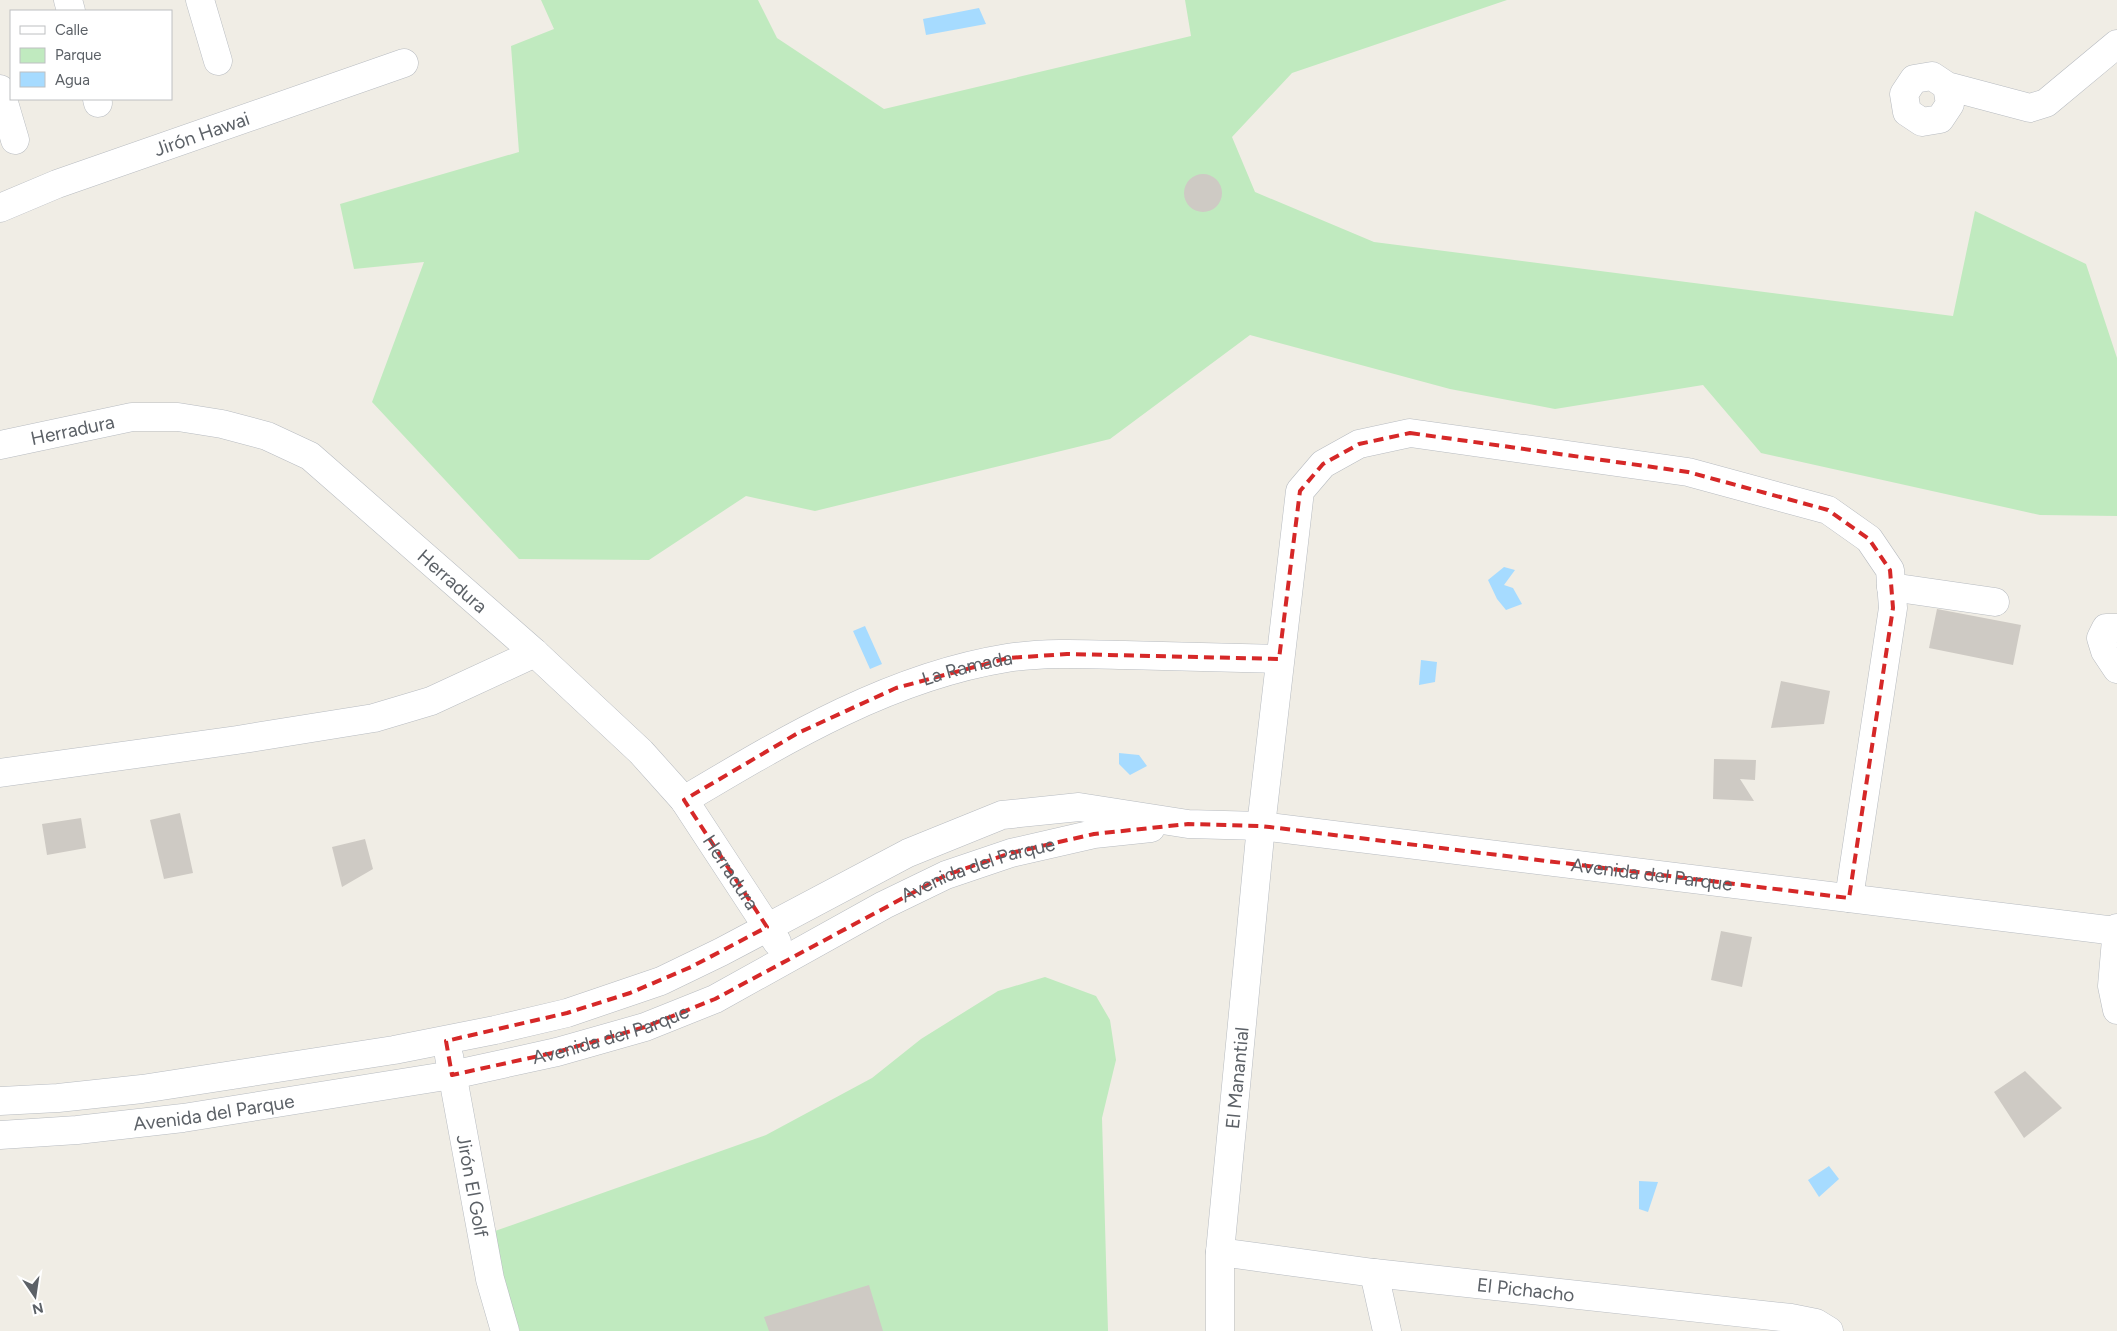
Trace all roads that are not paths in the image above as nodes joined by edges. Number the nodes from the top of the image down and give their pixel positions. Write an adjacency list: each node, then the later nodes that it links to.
1 (200, 0): 3 (street)
2 (2117, 44): 5 (street)
3 (218, 61)
4 (404, 63): 8 (street, Jirón Hawai)
5 (1947, 86)
6 (0, 89): 7 (street)
7 (15, 140)
8 (0, 208)
9 (0, 446): 13 (street, Herradura)
10 (1891, 587): 11 (street); 14 (street, El Manantial); 20 (street, El Manantial)
11 (1995, 602)
12 (2117, 628): 15 (street)
13 (535, 653): 16 (street); 17 (street, Herradura)
14 (1279, 659): 17 (street, La Ramada); 19 (street, El Manantial)
15 (2117, 669)
16 (0, 773)
17 (684, 800): 21 (street, Herradura)
18 (1188, 824): 19 (street, Avenida del Parque); 21 (street, Avenida del Parque); 23 (street, Avenida del Parque)
19 (1261, 826): 20 (street, Avenida del Parque); 29 (street, El Manantial)
20 (1849, 898): 22 (street, Avenida del Parque)
21 (767, 927): 23 (street, Herradura); 25 (street, Avenida del Parque)
22 (2116, 929): 24 (street)
23 (788, 958): 26 (street, Avenida del Parque)
24 (2117, 1010)
25 (446, 1040): 26 (street, Jirón El Golf); 27 (street, Avenida del Parque)
26 (452, 1074): 28 (street, Avenida del Parque); 31 (street, Jirón El Golf)
27 (0, 1101)
28 (0, 1135)
29 (1220, 1252): 30 (street, El Pichacho); 32 (street, El Manantial)
30 (1374, 1273): 33 (street); 34 (street, El Pichacho)
31 (504, 1331)
32 (1220, 1331)
33 (1387, 1331)
34 (1829, 1331)

